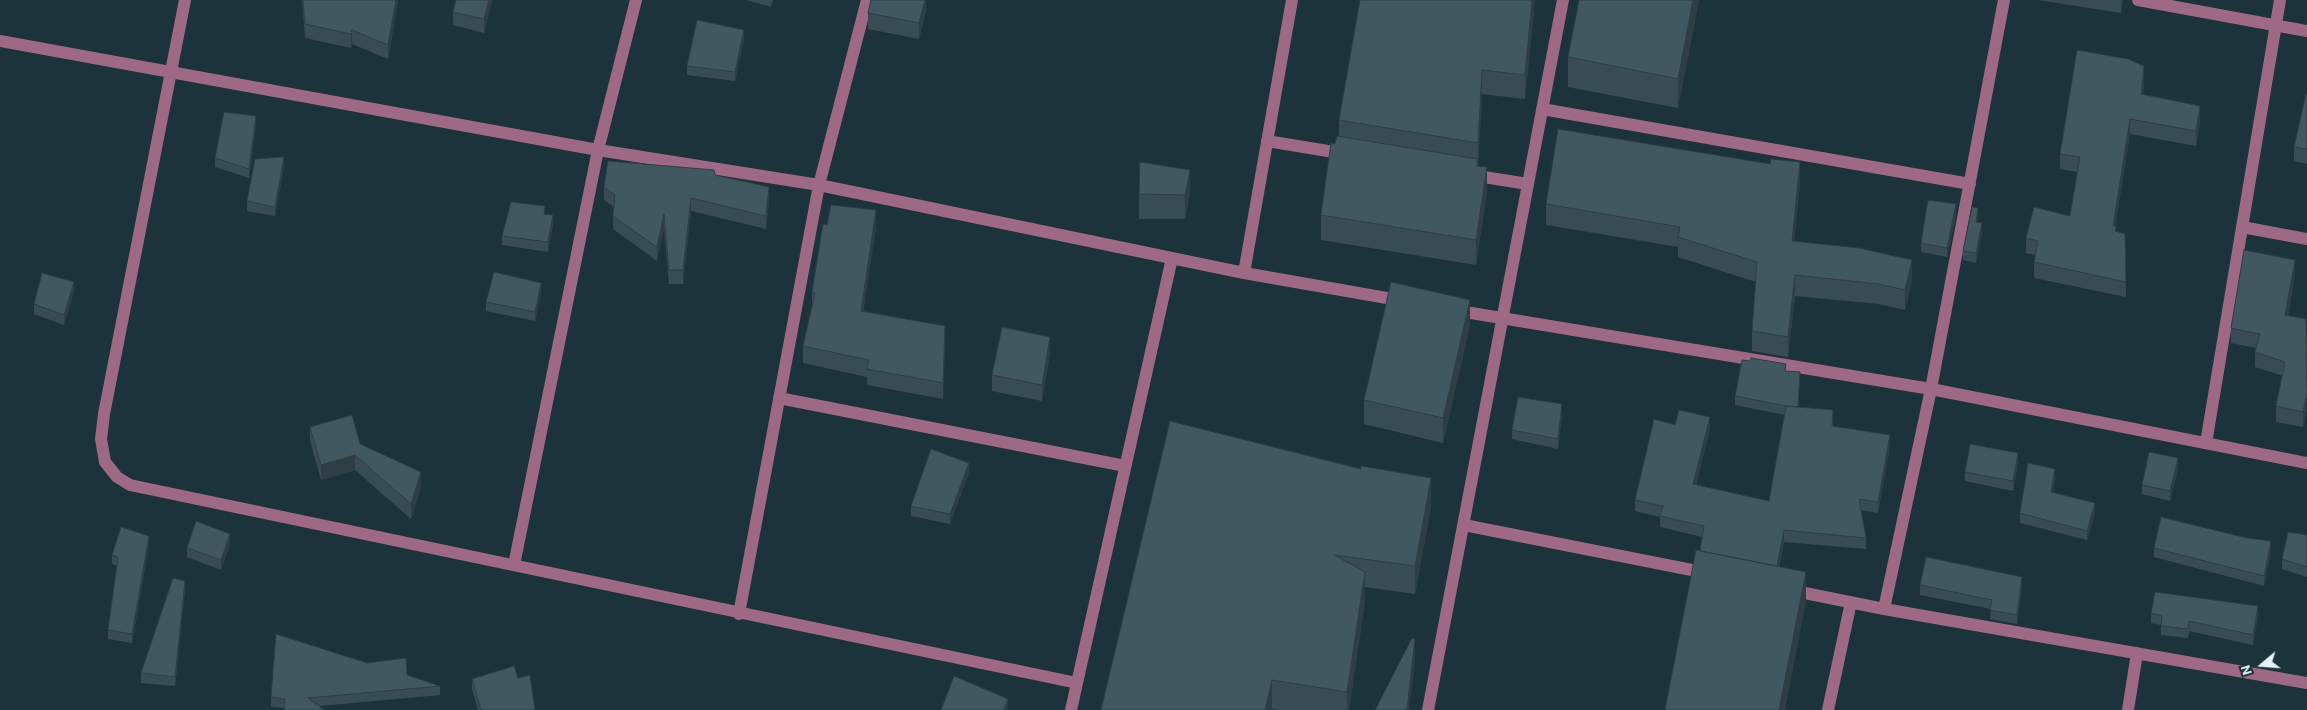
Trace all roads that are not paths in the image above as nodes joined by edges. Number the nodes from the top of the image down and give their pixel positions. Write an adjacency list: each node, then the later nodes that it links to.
1 (185, 0): 12 (street)
2 (636, 0): 15 (street)
3 (866, 0): 20 (street)
4 (1292, 0): 14 (street)
5 (1563, 0): 13 (street)
6 (2004, 0): 19 (street)
7 (2138, 0): 9 (street)
8 (2280, 0): 9 (street)
9 (2276, 24): 10 (street); 21 (street)
10 (2307, 31)
11 (0, 42): 12 (street)
12 (169, 72): 15 (street); 34 (street)
13 (1542, 109): 18 (street); 19 (street)
14 (1267, 141): 16 (street); 24 (street)
15 (598, 150): 20 (street); 34 (street)
16 (1354, 155)
17 (1460, 173): 18 (street)
18 (1528, 184): 27 (street)
19 (1970, 184): 28 (street)
20 (819, 185): 23 (street); 29 (street)
21 (2242, 227): 22 (street); 30 (street)
22 (2307, 239)
23 (1172, 258): 24 (street); 32 (street)
24 (1244, 273): 25 (street)
25 (1417, 303)
26 (1436, 307): 27 (street)
27 (1503, 318): 28 (street); 33 (street)
28 (1931, 388): 30 (street); 38 (street)
29 (779, 398): 32 (street); 39 (street)
30 (2206, 443): 31 (street)
31 (2307, 463)
32 (1125, 466): 42 (street)
33 (1464, 525): 35 (street); 44 (street)
34 (514, 565): 39 (street)
35 (1715, 575)
36 (1773, 587): 37 (street)
37 (1851, 602): 38 (street); 45 (street)
38 (1884, 609): 40 (street)
39 (739, 614): 42 (street)
40 (2137, 653): 41 (street); 46 (street)
41 (2307, 683)
42 (1077, 684): 43 (street)
43 (1071, 710)
44 (1428, 710)
45 (1828, 710)
46 (2128, 710)

